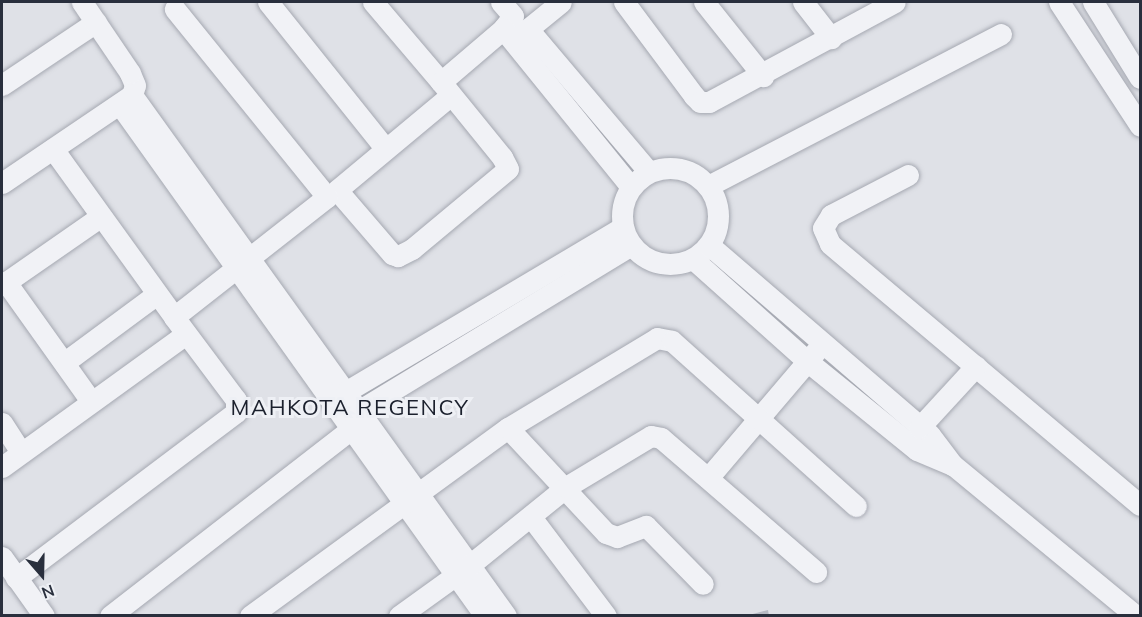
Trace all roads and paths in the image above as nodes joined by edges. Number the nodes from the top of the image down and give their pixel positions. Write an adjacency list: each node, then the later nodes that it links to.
1 (82, 2): 13 (street)
2 (268, 2): 23 (street)
3 (373, 2): 20 (street)
4 (501, 2): 14 (street)
5 (561, 2): 14 (street)
6 (624, 2): 17 (street)
7 (704, 2): 17 (street)
8 (803, 2): 16 (street)
9 (895, 2): 16 (street)
10 (1059, 2): 22 (street)
11 (1093, 2): 18 (street)
12 (175, 9): 30 (street)
13 (96, 22): 19 (street); 21 (street)
14 (515, 33): 20 (street); 25 (street); 29 (street)
15 (1001, 34): 28 (street)
16 (831, 38): 17 (street)
17 (764, 76)
18 (1140, 78)
19 (2, 85)
20 (446, 89): 23 (street); 30 (street)
21 (126, 100): 24 (street); 35 (street)
22 (1140, 126)
23 (385, 148): 30 (street)
24 (53, 149): 27 (street); 31 (street)
25 (649, 172): 28 (street); 29 (street)
26 (908, 175): 43 (street)
27 (2, 183)
28 (708, 186): 33 (street)
29 (631, 187): 32 (street)
30 (332, 193): 35 (street)
31 (100, 217): 36 (street); 37 (street)
32 (627, 236): 34 (street); 44 (street); 46 (street)
33 (709, 245): 34 (street); 40 (street)
34 (693, 259): 41 (street)
35 (244, 264): 38 (street); 44 (street); 46 (street)
36 (4, 284): 42 (street)
37 (157, 294): 38 (street); 42 (street)
38 (174, 317): 39 (street)
39 (186, 334): 45 (street); 63 (street)
40 (821, 345): 41 (street); 50 (street)
41 (807, 361): 47 (street); 52 (street)
42 (65, 362): 45 (street)
43 (976, 366): 50 (street); 57 (street)
44 (347, 391): 46 (street)
45 (91, 401): 51 (street)
46 (359, 418): 56 (street); 67 (street)
47 (758, 419): 49 (street); 54 (street); 58 (street)
48 (2, 423): 51 (street)
49 (508, 428): 55 (street); 56 (street)
50 (919, 428): 52 (street)
51 (21, 452): 53 (street)
52 (953, 465): 65 (street)
53 (2, 467)
54 (708, 478): 55 (street); 62 (street)
55 (566, 487): 59 (street); 64 (street)
56 (411, 499): 61 (street); 68 (street)
57 (1140, 505)
58 (856, 506)
59 (531, 517): 61 (street); 72 (street)
60 (2, 557): 63 (street)
61 (464, 570): 69 (street); 70 (street); 71 (street)
62 (816, 572)
63 (16, 578): 66 (street)
64 (704, 584)
65 (1137, 611)
66 (44, 615)
67 (110, 615)
68 (250, 615)
69 (399, 615)
70 (484, 615)
71 (506, 615)
72 (606, 615)

